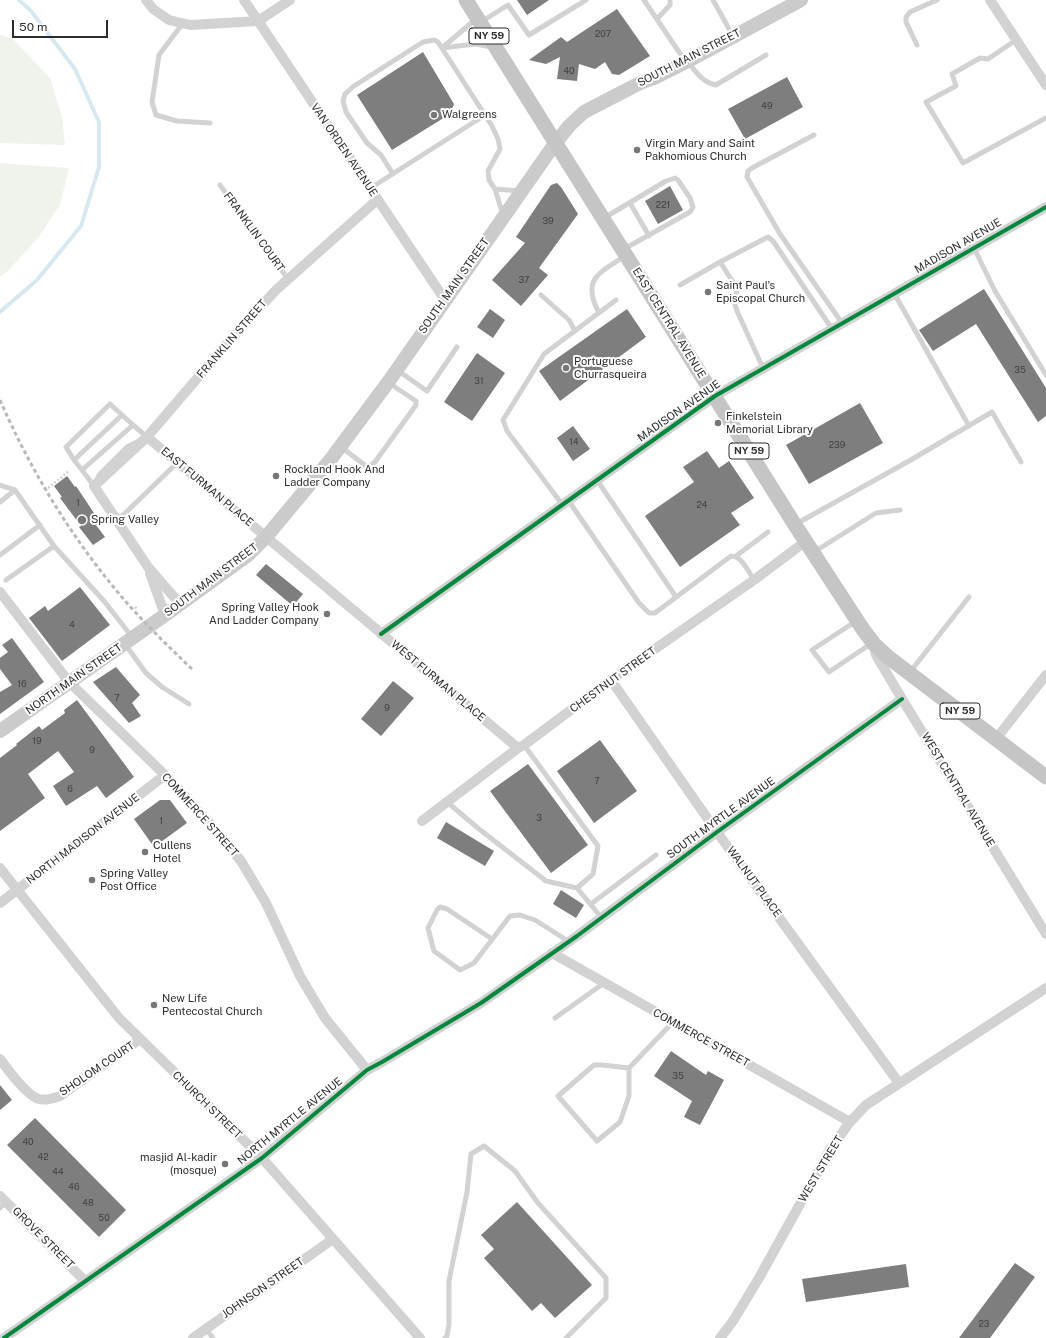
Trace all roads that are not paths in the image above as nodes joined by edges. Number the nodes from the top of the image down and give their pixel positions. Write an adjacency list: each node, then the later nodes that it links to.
1 (146, 0): 15 (street)
2 (244, 0): 14 (street, VAN ORDEN AVENUE)
3 (290, 0): 14 (street)
4 (466, 0): 13 (main road, EAST CENTRAL AVENUE / NY 59)
5 (586, 0): 13 (lane)
6 (644, 0): 12 (lane)
7 (670, 0): 12 (lane)
8 (713, 0): 16 (lane)
9 (801, 0): 16 (main road, SOUTH MAIN STREET)
10 (936, 0): 18 (lane)
11 (990, 0): 17 (street)
12 (657, 19): 22 (lane)
13 (479, 20): 19 (main road, EAST CENTRAL AVENUE / NY 59); 20 (lane)
14 (258, 21): 15 (street); 31 (street, VAN ORDEN AVENUE)
15 (183, 23): 26 (lane)
16 (733, 36): 22 (main road, SOUTH MAIN STREET)
17 (1016, 40): 23 (street); 25 (lane)
18 (917, 45)
19 (496, 47): 20 (lane); 28 (main road, EAST CENTRAL AVENUE / NY 59)
20 (442, 48): 24 (lane); 29 (lane)
21 (766, 55): 22 (lane)
22 (686, 62): 28 (main road, SOUTH MAIN STREET)
23 (1046, 84)
24 (485, 115): 29 (lane); 32 (lane)
25 (1046, 118)
26 (210, 123)
27 (814, 134): 50 (lane)
28 (556, 142): 33 (main road, SOUTH MAIN STREET); 38 (main road, EAST CENTRAL AVENUE / NY 59)
29 (393, 174): 31 (lane)
30 (220, 185): 43 (lane, FRANKLIN COURT)
31 (370, 189): 34 (street, VAN ORDEN AVENUE)
32 (495, 189): 33 (lane); 37 (lane)
33 (521, 191): 37 (main road, SOUTH MAIN STREET)
34 (377, 200): 43 (street, FRANKLIN STREET); 47 (street, VAN ORDEN AVENUE)
35 (630, 202): 38 (lane); 39 (lane); 39 (lane)
36 (1046, 206): 40 (street, MADISON AVENUE)
37 (503, 216): 47 (main road, SOUTH MAIN STREET)
38 (603, 218): 41 (main road, EAST CENTRAL AVENUE / NY 59)
39 (648, 236): 41 (lane)
40 (974, 248): 45 (street, MADISON AVENUE); 56 (lane)
41 (625, 252): 49 (lane); 58 (main road, EAST CENTRAL AVENUE / NY 59)
42 (720, 262): 44 (lane); 51 (lane); 54 (lane)
43 (288, 279): 62 (street, FRANKLIN STREET)
44 (680, 285)
45 (894, 293): 50 (street, MADISON AVENUE); 61 (lane)
46 (541, 295): 52 (lane)
47 (445, 300): 55 (main road, SOUTH MAIN STREET)
48 (616, 300): 49 (lane)
49 (599, 313): 52 (lane)
50 (842, 323): 51 (street, MADISON AVENUE)
51 (832, 328): 54 (street, MADISON AVENUE)
52 (575, 331): 73 (lane)
53 (457, 347): 55 (lane)
54 (763, 368): 58 (street, MADISON AVENUE)
55 (396, 370): 57 (main road, SOUTH MAIN STREET)
56 (1046, 375)
57 (388, 382): 63 (main road, SOUTH MAIN STREET); 63 (lane)
58 (715, 396): 68 (street, MADISON AVENUE); 77 (main road, EAST CENTRAL AVENUE / NY 59)
59 (122, 416): 60 (lane); 64 (lane); 64 (lane)
60 (133, 425): 62 (lane); 67 (lane)
61 (969, 426): 65 (lane); 77 (lane)
62 (147, 437): 66 (street, EAST FURMAN PLACE); 70 (street, FRANKLIN STREET)
63 (340, 447): 79 (main road, SOUTH MAIN STREET)
64 (74, 460): 67 (lane)
65 (1021, 462)
66 (177, 463): 75 (lane); 79 (street, EAST FURMAN PLACE)
67 (82, 470): 70 (lane)
68 (597, 480): 73 (street, MADISON AVENUE); 88 (lane)
69 (0, 485): 71 (lane)
70 (94, 486): 75 (street)
71 (15, 490): 72 (lane); 76 (lane)
72 (0, 502)
73 (565, 502): 88 (lane); 94 (street, MADISON AVENUE)
74 (900, 510): 81 (lane)
75 (118, 520): 84 (street)
76 (40, 525): 80 (lane); 82 (lane)
77 (796, 525): 81 (main road, EAST CENTRAL AVENUE / NY 59)
78 (768, 532): 83 (lane)
79 (266, 537): 90 (main road, SOUTH MAIN STREET); 94 (street, WEST FURMAN PLACE)
80 (54, 546): 85 (lane); 95 (lane)
81 (810, 547): 86 (street, CHESTNUT STREET); 92 (main road, EAST CENTRAL AVENUE / NY 59)
82 (0, 555)
83 (736, 556): 86 (lane); 88 (lane)
84 (148, 567): 90 (street); 91 (street)
85 (6, 580)
86 (754, 580): 99 (street, CHESTNUT STREET)
87 (0, 592): 100 (street, COMMERCE STREET)
88 (676, 597)
89 (969, 597): 97 (lane)
90 (180, 604): 91 (main road, SOUTH MAIN STREET)
91 (165, 615): 93 (main road, SOUTH MAIN STREET)
92 (857, 620): 96 (main road, EAST CENTRAL AVENUE / NY 59); 96 (lane)
93 (148, 626): 95 (main road, NORTH MAIN STREET)
94 (381, 634): 105 (street, WEST FURMAN PLACE)
95 (128, 641): 100 (main road, NORTH MAIN STREET); 102 (lane)
96 (873, 643): 97 (main road, NY 59); 101 (street, WEST CENTRAL AVENUE)
97 (909, 673): 104 (main road, NY 59)
98 (1046, 675): 104 (street)
99 (610, 680): 105 (street, CHESTNUT STREET); 110 (street, WALNUT PLACE)
100 (69, 682): 103 (main road, NORTH MAIN STREET); 106 (street, COMMERCE STREET)
101 (902, 699): 110 (street, SOUTH MYRTLE AVENUE); 118 (street, WEST CENTRAL AVENUE)
102 (189, 704)
103 (0, 731)
104 (996, 739): 107 (main road, NY 59)
105 (521, 746): 108 (street, CHESTNUT STREET); 113 (lane)
106 (165, 775): 114 (street, NORTH MADISON AVENUE); 129 (street, COMMERCE STREET)
107 (1046, 777)
108 (447, 802): 109 (street, CHESTNUT STREET); 113 (lane)
109 (422, 821)
110 (717, 832): 117 (street, SOUTH MYRTLE AVENUE); 130 (street, WALNUT PLACE)
111 (656, 855): 116 (lane)
112 (0, 868): 114 (street, CHURCH STREET)
113 (577, 888): 116 (lane)
114 (17, 889): 115 (street, NORTH MADISON AVENUE); 126 (street, CHURCH STREET)
115 (0, 902)
116 (591, 904): 117 (lane)
117 (601, 917): 120 (street, SOUTH MYRTLE AVENUE)
118 (1046, 934)
119 (492, 939): 119 (lane); 120 (lane)
120 (568, 941): 121 (street, SOUTH MYRTLE AVENUE)
121 (552, 953): 122 (street, COMMERCE STREET); 129 (street, NORTH MYRTLE AVENUE)
122 (604, 983): 124 (lane); 125 (street, COMMERCE STREET)
123 (1046, 988): 130 (street, WEST STREET)
124 (556, 1018)
125 (673, 1022): 128 (lane); 131 (street, COMMERCE STREET)
126 (140, 1040): 127 (street, SHOLOM COURT); 132 (street, CHURCH STREET)
127 (0, 1059)
128 (629, 1068): 128 (lane)
129 (367, 1070): 132 (street, NORTH MYRTLE AVENUE)
130 (899, 1083): 131 (street, WEST STREET)
131 (850, 1122): 143 (street, WEST STREET)
132 (262, 1158): 134 (street, CHURCH STREET); 135 (street, NORTH MYRTLE AVENUE)
133 (2, 1202): 135 (street, GROVE STREET)
134 (333, 1239): 136 (street, JOHNSON STREET); 140 (street, CHURCH STREET)
135 (85, 1281): 137 (street, NORTH MYRTLE AVENUE)
136 (206, 1329): 138 (street, JOHNSON STREET); 139 (lane)
137 (4, 1338)
138 (193, 1338)
139 (213, 1338)
140 (420, 1338)
141 (445, 1338): 142 (lane)
142 (566, 1338)
143 (720, 1338)

